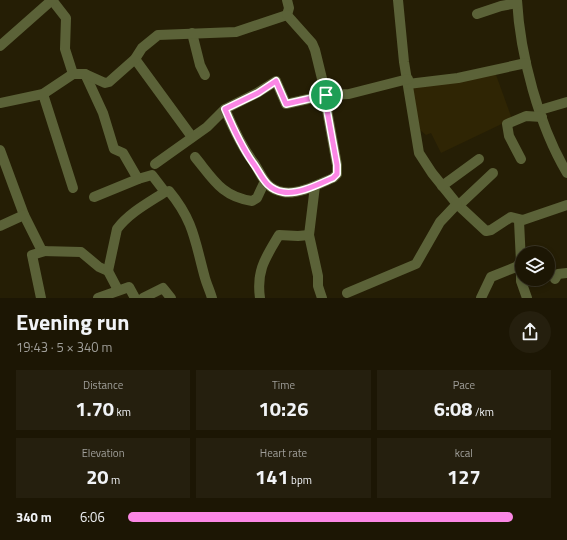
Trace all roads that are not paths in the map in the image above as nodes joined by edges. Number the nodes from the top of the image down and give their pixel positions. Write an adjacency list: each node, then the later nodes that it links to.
1 (52, 0): 8 (street); 11 (street)
2 (286, 0): 6 (street)
3 (398, 0): 14 (street)
4 (519, 1): 5 (street); 10 (street)
5 (477, 14)
6 (286, 15): 7 (street); 16 (street)
7 (192, 33): 9 (street); 13 (street)
8 (0, 46)
9 (135, 59): 12 (street); 21 (street)
10 (526, 63): 14 (street); 20 (street)
11 (73, 74): 12 (street); 15 (street)
12 (86, 74): 29 (street)
13 (205, 75)
14 (408, 82): 16 (street); 32 (street)
15 (43, 94): 18 (street); 33 (street)
16 (326, 95): 19 (street); 31 (street)
17 (567, 102): 20 (street)
18 (0, 103)
19 (225, 109): 21 (street); 30 (street)
20 (541, 114): 25 (street); 27 (street)
21 (192, 137): 26 (street)
22 (0, 150): 38 (street)
23 (195, 157): 30 (street)
24 (479, 159): 32 (street)
25 (521, 159)
26 (155, 164)
27 (566, 169)
28 (493, 173): 37 (street)
29 (138, 179): 34 (street); 35 (street)
30 (264, 183): 31 (street)
31 (315, 186): 41 (street)
32 (442, 186): 37 (street)
33 (73, 188)
34 (164, 192): 45 (street); 56 (street)
35 (94, 197)
36 (567, 204): 39 (street)
37 (457, 205): 39 (street); 50 (street)
38 (24, 215): 40 (street); 43 (street)
39 (519, 220): 42 (street)
40 (0, 226)
41 (309, 235): 57 (street); 58 (street)
42 (520, 246)
43 (45, 251): 45 (street); 51 (street)
44 (515, 267): 59 (street)
45 (108, 271): 49 (street)
46 (567, 273): 47 (street)
47 (555, 279)
48 (523, 286): 60 (street)
49 (118, 290): 52 (street); 53 (street)
50 (347, 293)
51 (40, 298)
52 (98, 298)
53 (135, 298)
54 (143, 298): 55 (street)
55 (171, 298)
56 (212, 298)
57 (260, 298)
58 (322, 298)
59 (481, 298)
60 (527, 298)

